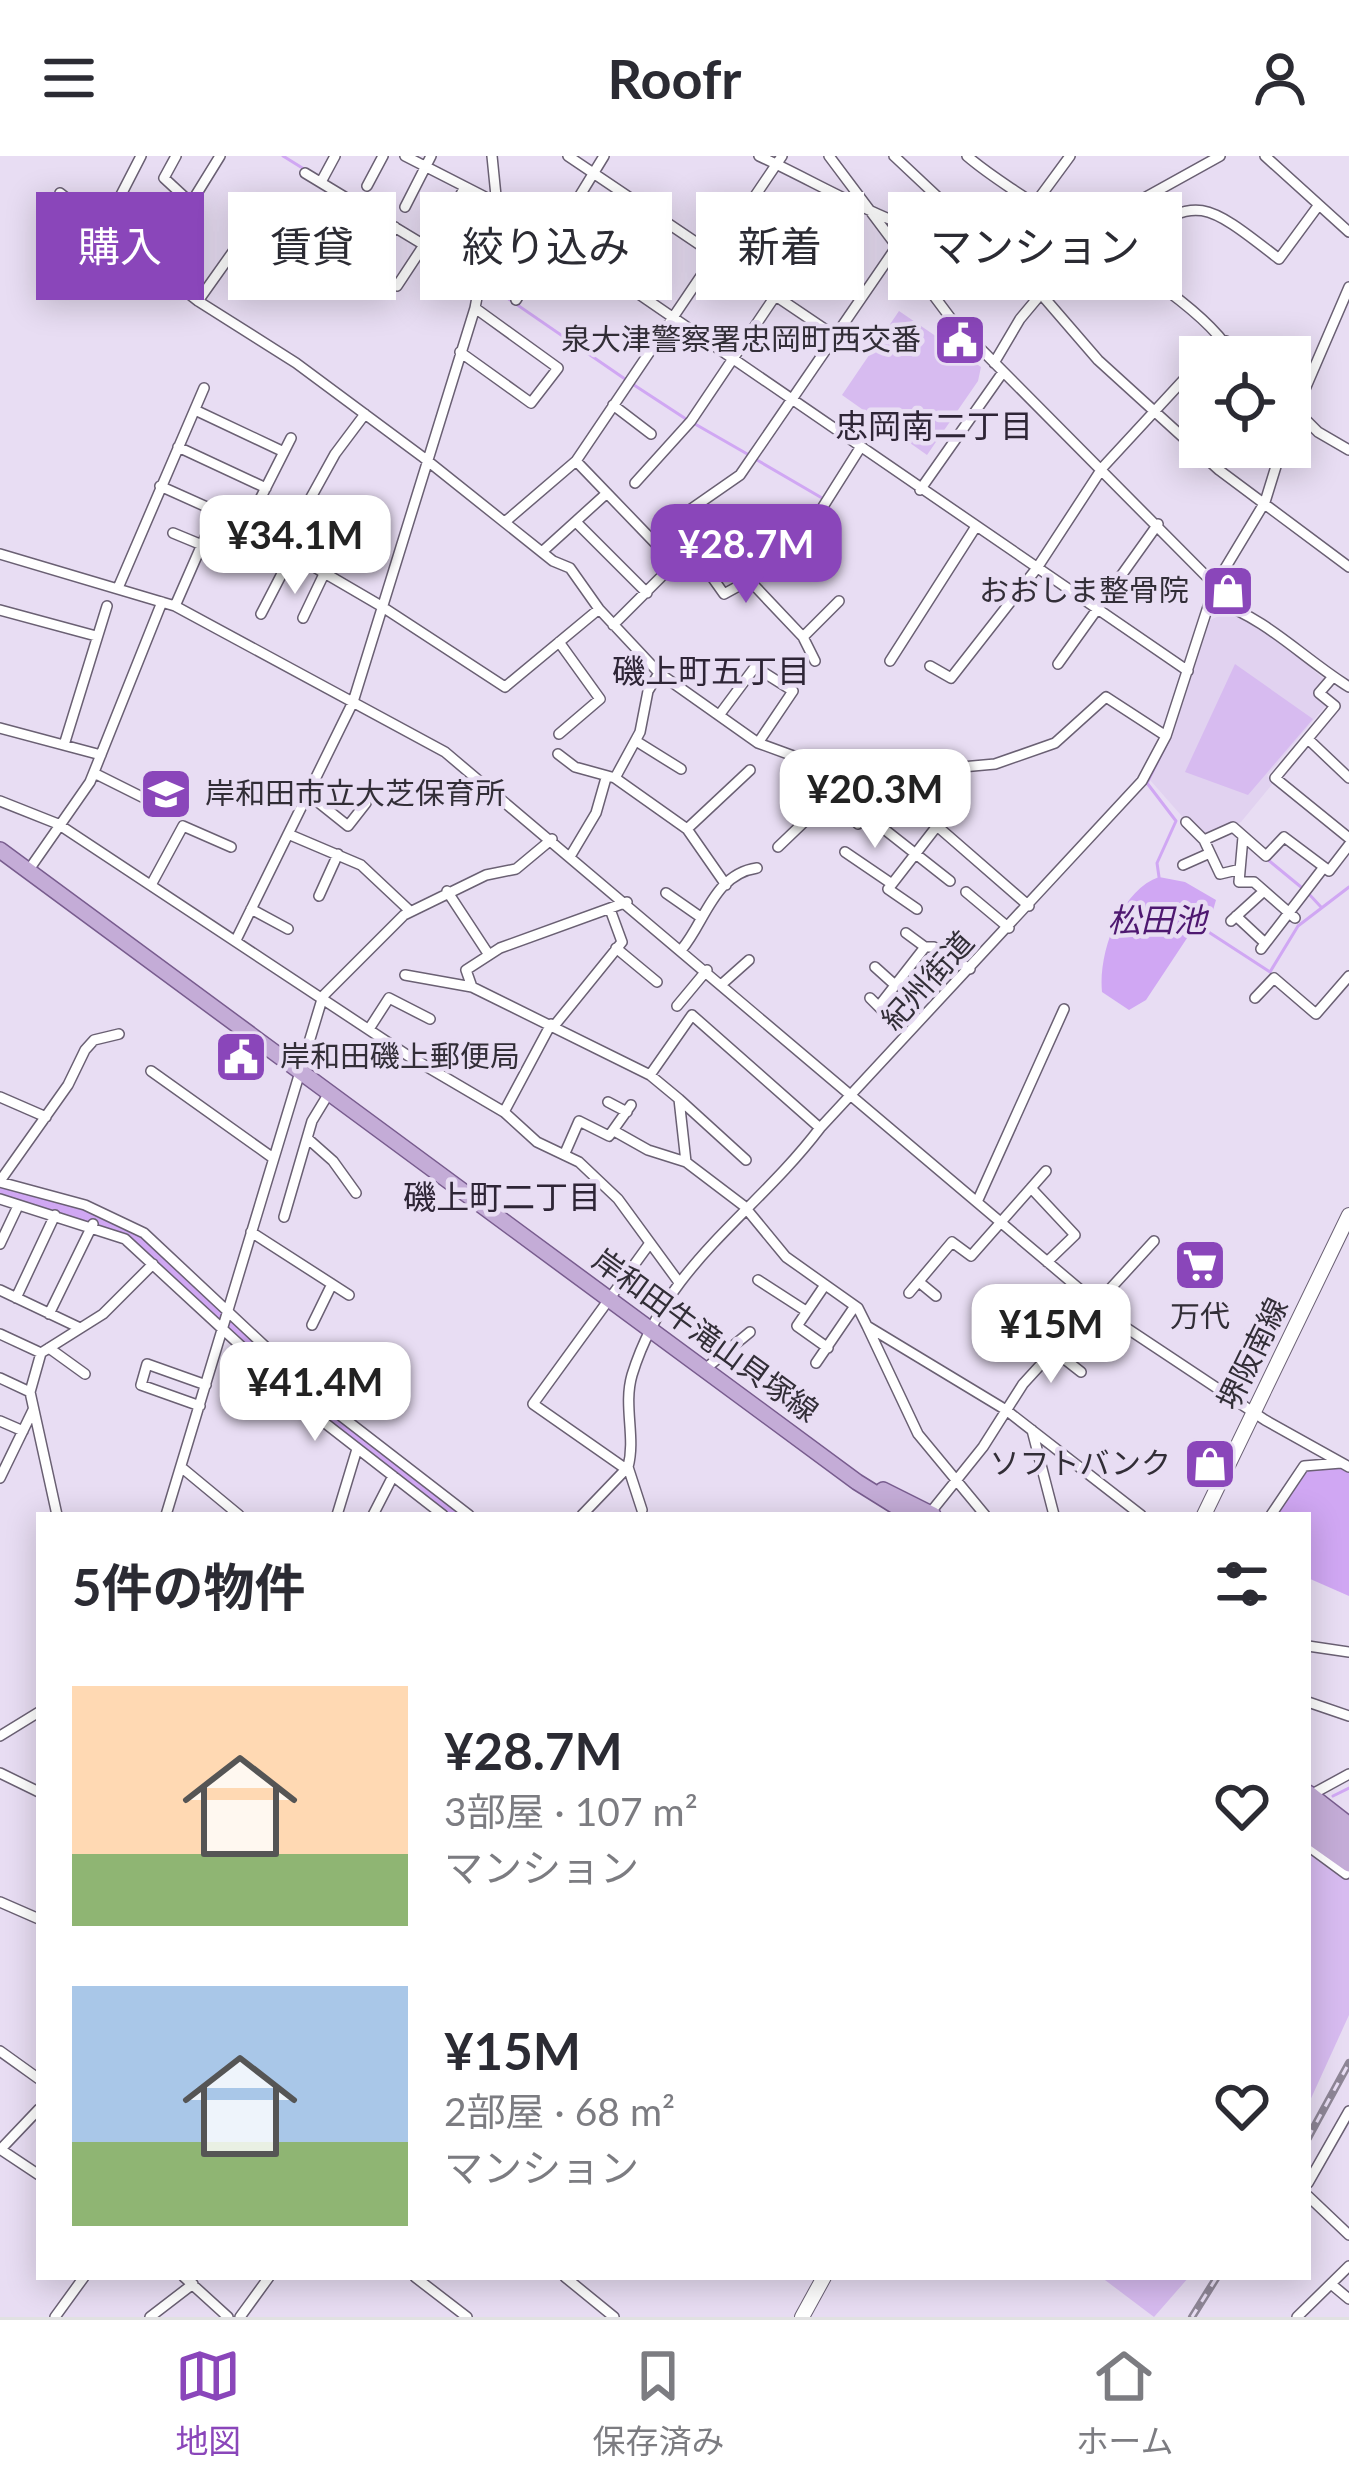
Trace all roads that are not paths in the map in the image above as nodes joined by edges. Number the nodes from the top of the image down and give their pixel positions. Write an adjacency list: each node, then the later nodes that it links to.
1 (141, 156): 24 (street)
2 (176, 156): 25 (street)
3 (220, 156): 26 (street)
4 (335, 156): 21 (street)
5 (383, 156): 22 (street)
6 (405, 156): 18 (street)
7 (492, 156): 30 (street)
8 (568, 156): 20 (street)
9 (604, 156): 20 (street)
10 (759, 156): 17 (street)
11 (829, 156): 41 (street)
12 (894, 156): 34 (street)
13 (967, 156): 35 (street)
14 (1070, 156): 36 (street)
15 (1220, 156): 37 (street)
16 (1265, 156): 38 (street)
17 (779, 160): 32 (street); 33 (street)
18 (428, 161): 23 (street); 39 (street)
19 (305, 173): 21 (street)
20 (595, 173): 31 (street); 46 (street)
21 (321, 182): 27 (street)
22 (367, 186)
23 (465, 187): 28 (street); 29 (street)
24 (122, 192)
25 (179, 192)
26 (198, 192)
27 (337, 192)
28 (462, 192)
29 (478, 192)
30 (495, 192)
31 (584, 192)
32 (757, 192)
33 (827, 192)
34 (933, 192)
35 (1015, 192)
36 (1044, 192)
37 (1154, 192)
38 (1318, 206): 42 (street); 44 (street)
39 (405, 207)
40 (864, 209): 41 (street)
41 (870, 212): 43 (street); 45 (street)
42 (1182, 214)
43 (888, 217)
44 (1349, 232)
45 (888, 238)
46 (696, 240)
47 (420, 257): 51 (street)
48 (228, 260): 61 (street)
49 (888, 260): 64 (street)
50 (696, 283): 63 (street)
51 (397, 286)
52 (1349, 287): 69 (street)
53 (477, 300): 62 (street)
54 (651, 300): 63 (street)
55 (774, 300): 67 (street)
56 (783, 300): 64 (street)
57 (940, 300): 68 (street)
58 (1037, 300): 68 (street)
59 (1046, 300): 74 (street)
60 (1179, 300): 65 (street)
61 (198, 301): 76 (street)
62 (475, 308): 66 (street); 66 (street)
63 (674, 316): 67 (street); 73 (street)
64 (835, 336): 72 (street)
65 (1220, 336)
66 (460, 352): 84 (street)
67 (733, 357): 72 (street); 88 (street)
68 (998, 367): 86 (street); 91 (street)
69 (1311, 367)
70 (1179, 382): 74 (street)
71 (204, 388): 75 (street)
72 (793, 399): 81 (street); 101 (street)
73 (613, 405): 78 (street); 85 (street)
74 (1154, 406): 86 (street); 93 (street)
75 (195, 410): 80 (street); 83 (street)
76 (365, 415): 84 (street); 111 (street)
77 (1311, 421): 82 (street)
78 (651, 434)
79 (292, 438): 83 (street)
80 (178, 447): 89 (street); 90 (street)
81 (860, 448): 91 (street); 96 (street)
82 (1349, 449)
83 (284, 452): 90 (street)
84 (424, 458): 95 (street); 125 (street)
85 (576, 460): 92 (street); 95 (street)
86 (1103, 467): 98 (street); 113 (street)
87 (1276, 468): 93 (street, 紀州街道)
88 (635, 483)
89 (160, 486): 94 (street); 118 (street)
90 (266, 488): 99 (street)
91 (920, 490): 100 (street)
92 (607, 494): 97 (street); 101 (street)
93 (1265, 502): 112 (street); 117 (street, 紀州街道)
94 (217, 510): 99 (street); 104 (street)
95 (506, 521): 106 (street)
96 (814, 521)
97 (576, 522): 106 (street); 119 (street)
98 (1158, 524): 117 (street); 128 (street)
99 (247, 525): 103 (street)
100 (975, 527): 113 (street); 136 (street)
101 (672, 530): 109 (street)
102 (173, 533): 104 (street)
103 (260, 533): 104 (street); 110 (street)
104 (204, 540): 124 (street)
105 (812, 545): 116 (street)
106 (543, 551): 126 (street)
107 (731, 553): 114 (street)
108 (0, 554): 118 (street)
109 (682, 557): 114 (street); 119 (street)
110 (289, 560): 111 (street); 129 (street)
111 (304, 561): 115 (street)
112 (1349, 567)
113 (1037, 568): 128 (street); 138 (street)
114 (706, 569): 116 (street)
115 (325, 574): 125 (street); 130 (street)
116 (750, 581): 133 (street)
117 (1215, 584): 120 (street, 紀州街道)
118 (118, 588): 122 (street)
119 (647, 593): 131 (street)
120 (1213, 600): 139 (street, 紀州街道); 141 (street)
121 (838, 601): 133 (street)
122 (162, 602): 124 (street); 153 (street)
123 (106, 606): 132 (street)
124 (175, 606): 143 (street)
125 (381, 606): 134 (street); 143 (street)
126 (598, 609): 131 (street); 134 (street)
127 (0, 610): 132 (street)
128 (1097, 610): 137 (street); 139 (street)
129 (261, 614)
130 (303, 618)
131 (613, 625): 140 (street)
132 (96, 637): 151 (street)
133 (803, 637): 135 (street)
134 (559, 642): 146 (street)
135 (815, 661)
136 (890, 662)
137 (1058, 664)
138 (930, 666)
139 (1188, 670): 147 (street, 紀州街道)
140 (659, 673): 144 (street); 149 (street)
141 (1332, 678): 142 (street); 148 (street)
142 (1349, 686)
143 (353, 702): 161 (street); 172 (street)
144 (720, 714): 150 (street); 150 (street)
145 (0, 728): 151 (street)
146 (560, 734)
147 (1166, 736): 158 (street); 198 (street, 紀州街道)
148 (1308, 739): 160 (street); 174 (street)
149 (636, 741): 154 (street); 159 (street)
150 (758, 742): 157 (street)
151 (64, 745): 153 (street)
152 (558, 754): 159 (street)
153 (101, 755): 156 (street)
154 (681, 769)
155 (750, 770): 169 (street)
156 (94, 773): 162 (street); 167 (street)
157 (851, 777): 158 (street); 163 (street)
158 (881, 777): 181 (street)
159 (610, 778): 169 (street); 182 (street)
160 (1349, 778)
161 (308, 794): 165 (street); 170 (street)
162 (146, 799)
163 (832, 799): 168 (street); 176 (street)
164 (0, 801): 167 (street)
165 (366, 803)
166 (1186, 822): 173 (street)
167 (58, 824): 187 (street); 190 (street)
168 (857, 824)
169 (687, 830): 191 (street)
170 (288, 834): 180 (street); 199 (street)
171 (1243, 837): 173 (street); 184 (street); 186 (street)
172 (552, 839): 182 (street); 192 (street)
173 (1204, 840): 179 (street)
174 (1349, 841): 184 (street)
175 (231, 847): 190 (street)
176 (778, 847)
177 (0, 850): 187 (main road, 岸和田牛滝山貝塚線)
178 (845, 852): 189 (street)
179 (1210, 853): 183 (street); 186 (street)
180 (338, 854): 196 (street); 201 (street)
181 (916, 854): 188 (street); 189 (street); 198 (street)
182 (571, 855): 197 (street)
183 (1183, 865)
184 (1324, 867): 204 (street)
185 (758, 868): 191 (street)
186 (1237, 870): 193 (street)
187 (28, 871): 233 (main road, 岸和田牛滝山貝塚線)
188 (950, 881)
189 (892, 884): 200 (street)
190 (152, 885): 208 (street)
191 (726, 885): 203 (street)
192 (447, 891): 201 (street); 212 (street)
193 (1264, 891): 204 (street); 204 (street)
194 (966, 892): 205 (street)
195 (666, 893): 203 (street)
196 (319, 896)
197 (627, 902): 202 (street); 211 (street)
198 (1029, 906): 205 (street, 紀州街道)
199 (251, 909): 206 (street); 208 (street)
200 (917, 909)
201 (410, 911): 223 (street)
202 (611, 911): 210 (street); 212 (street)
203 (699, 916): 211 (street)
204 (1292, 916)
205 (1009, 928): 215 (street, 紀州街道)
206 (288, 929)
207 (906, 933): 209 (street)
208 (236, 940): 223 (street)
209 (925, 947): 215 (street); 221 (street)
210 (616, 948): 219 (street); 229 (street)
211 (682, 949): 216 (street)
212 (489, 955): 222 (street)
213 (749, 960): 220 (street)
214 (875, 968): 221 (street)
215 (970, 969): 236 (street, 紀州街道)
216 (707, 970): 220 (street); 225 (street)
217 (405, 975): 222 (street)
218 (1349, 976): 224 (street)
219 (657, 982)
220 (722, 984): 236 (street)
221 (896, 985): 226 (street)
222 (472, 987): 229 (street)
223 (323, 996): 230 (street); 233 (street)
224 (1256, 998)
225 (676, 1006)
226 (879, 1006)
227 (1064, 1009): 254 (street)
228 (430, 1019): 230 (street)
229 (552, 1025): 234 (street); 240 (street)
230 (368, 1029): 240 (street)
231 (119, 1034): 241 (street)
232 (151, 1071): 246 (street)
233 (300, 1071): 235 (main road, 岸和田牛滝山貝塚線); 246 (street)
234 (650, 1076): 238 (street); 242 (street)
235 (330, 1093): 244 (street); 278 (main road, 岸和田牛滝山貝塚線)
236 (852, 1094): 242 (street, 紀州街道); 254 (street)
237 (0, 1097): 241 (street)
238 (679, 1099): 247 (street); 248 (street)
239 (608, 1102): 243 (street)
240 (504, 1112): 245 (street)
241 (46, 1118): 250 (street)
242 (820, 1128): 256 (street, 紀州街道)
243 (616, 1132): 245 (street); 248 (street)
244 (307, 1138): 252 (street); 259 (street)
245 (565, 1154): 264 (street)
246 (272, 1158): 262 (street)
247 (746, 1160)
248 (686, 1162): 256 (street)
249 (1046, 1171): 251 (street)
250 (0, 1182): 283 (street)
251 (1030, 1188): 260 (street); 266 (street)
252 (356, 1193)
253 (0, 1199): 255 (street)
254 (977, 1202): 260 (street)
255 (18, 1206): 257 (street); 265 (street)
256 (744, 1206): 269 (street, 紀州街道); 272 (street)
257 (55, 1215): 261 (street); 277 (street)
258 (1349, 1215): 303 (main road, 堺阪南線)
259 (284, 1216)
260 (998, 1220): 266 (street); 270 (street)
261 (92, 1224): 267 (street); 282 (street)
262 (251, 1232): 271 (street); 283 (street)
263 (1154, 1241): 279 (street)
264 (650, 1243): 269 (street); 278 (street)
265 (0, 1244)
266 (1047, 1262): 279 (street)
267 (153, 1264): 283 (street); 287 (street)
268 (758, 1280): 281 (street)
269 (678, 1281): 286 (street, 紀州街道)
270 (919, 1282): 274 (street); 276 (street)
271 (332, 1284): 275 (street); 284 (street)
272 (825, 1285): 280 (street); 281 (street)
273 (0, 1290): 277 (street)
274 (909, 1293)
275 (349, 1294)
276 (936, 1296)
277 (16, 1298): 282 (street)
278 (608, 1298): 286 (main road, 岸和田牛滝山貝塚線); 311 (street)
279 (1094, 1302): 292 (street); 303 (street)
280 (855, 1306): 285 (street); 290 (street)
281 (806, 1311): 290 (street)
282 (49, 1313): 287 (street)
283 (225, 1321): 298 (street); 307 (street); 324 (street)
284 (312, 1325)
285 (867, 1326): 302 (street); 314 (street)
286 (648, 1327): 294 (main road, 岸和田牛滝山貝塚線); 311 (street, 紀州街道)
287 (80, 1328): 291 (street)
288 (750, 1332): 294 (street)
289 (0, 1334): 291 (street)
290 (828, 1348): 293 (street)
291 (45, 1350): 296 (street); 299 (street)
292 (1053, 1350): 295 (street); 302 (street)
293 (816, 1364)
294 (704, 1369): 315 (main road, 岸和田牛滝山貝塚線)
295 (1081, 1372)
296 (85, 1374)
297 (0, 1378): 299 (street)
298 (206, 1385): 300 (street); 300 (street)
299 (30, 1392): 301 (street)
300 (200, 1406): 310 (street)
301 (33, 1410): 306 (street); 318 (street)
302 (1006, 1410): 305 (street); 314 (street)
303 (1256, 1412): 309 (street); 332 (main road, 堺阪南線)
304 (0, 1421): 306 (street)
305 (1032, 1430): 330 (street); 331 (street)
306 (23, 1432): 308 (street)
307 (357, 1450): 312 (street); 321 (street)
308 (3, 1465): 313 (street)
309 (1345, 1465): 333 (street)
310 (181, 1467): 319 (street); 320 (street)
311 (627, 1468): 317 (street, 紀州街道); 325 (street)
312 (393, 1476): 322 (street); 323 (street)
313 (0, 1478)
314 (956, 1480): 328 (street); 329 (street)
315 (857, 1482): 316 (main road, 岸和田牛滝山貝塚線); 326 (main road, 岸和田牛滝山貝塚線); 327 (main road)
316 (878, 1507)
317 (642, 1510)
318 (56, 1512)
319 (167, 1512)
320 (235, 1512)
321 (338, 1512)
322 (375, 1512)
323 (439, 1512)
324 (465, 1512)
325 (585, 1512)
326 (905, 1512)
327 (926, 1512)
328 (932, 1512)
329 (983, 1512)
330 (1053, 1512)
331 (1137, 1512)
332 (1206, 1512)
333 (1273, 1512)
334 (1311, 1646): 335 (street)
335 (1349, 1652)
336 (1311, 1703): 338 (street)
337 (36, 1714): 339 (street)
338 (1349, 1716)
339 (0, 1736)
340 (0, 1773): 342 (street)
341 (1349, 1774): 343 (street)
342 (36, 1791)
343 (1311, 1793)
344 (1311, 1795): 346 (main road)
345 (1311, 1795): 349 (main road)
346 (1349, 1820)
347 (1311, 1823): 351 (main road)
348 (1311, 1837): 352 (main road)
349 (1349, 1838)
350 (1311, 1848): 352 (street)
351 (1349, 1852)
352 (1349, 1867)
353 (0, 1902): 354 (street)
354 (36, 1918)
355 (0, 2051): 356 (street)
356 (36, 2077)
357 (36, 2111): 359 (street)
358 (1349, 2111): 361 (street)
359 (0, 2150): 360 (street)
360 (36, 2173)
361 (1311, 2178)
362 (1311, 2199): 363 (street)
363 (1349, 2235)
364 (1349, 2266): 371 (street)
365 (82, 2280): 375 (street)
366 (188, 2280): 376 (street); 377 (street)
367 (267, 2280): 378 (street)
368 (419, 2280): 379 (street)
369 (569, 2280): 373 (street)
370 (822, 2280): 382 (main road)
371 (1331, 2284): 372 (street); 374 (street)
372 (1349, 2299)
373 (597, 2304): 380 (street); 381 (street)
374 (1305, 2314)
375 (56, 2317)
376 (150, 2317)
377 (228, 2317)
378 (240, 2317)
379 (467, 2317)
380 (587, 2317)
381 (614, 2317)
382 (802, 2317)

